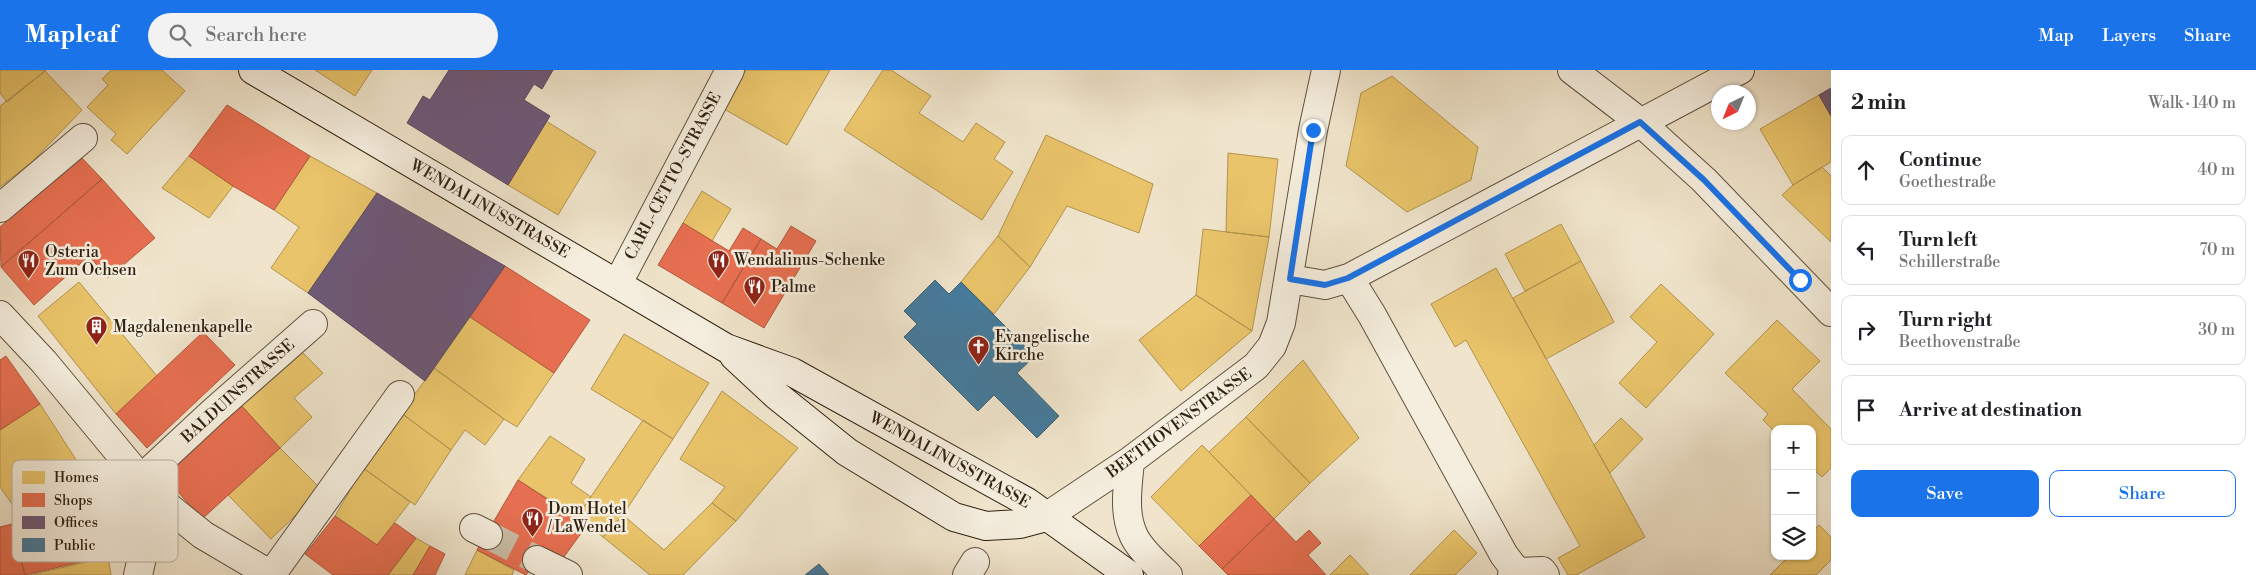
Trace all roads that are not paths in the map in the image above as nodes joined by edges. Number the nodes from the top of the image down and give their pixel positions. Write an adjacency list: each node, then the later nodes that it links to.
1 (253, 70): 11 (street, WENDALINUSSTRASSE)
2 (730, 70): 11 (street, CARL-CETTO-STRASSE)
3 (1326, 70): 10 (street, BEETHOVENSTRASSE)
4 (1572, 70): 6 (street)
5 (1740, 70): 6 (street)
6 (1640, 122): 9 (street); 12 (street)
7 (83, 138): 8 (street)
8 (0, 208)
9 (1348, 278): 10 (street); 24 (street)
10 (1290, 279): 19 (street, BEETHOVENSTRASSE)
11 (618, 283): 15 (street, WENDALINUSSTRASSE)
12 (1831, 312)
13 (0, 315): 17 (street)
14 (313, 324): 18 (street, BALDUINSTRASSE)
15 (726, 348): 21 (street, WENDALINUSSTRASSE); 21 (street, WENDALINUSSTRASSE)
16 (400, 395): 26 (street)
17 (126, 460)
18 (173, 460)
19 (1130, 461): 21 (street, BEETHOVENSTRASSE); 29 (street)
20 (178, 513): 26 (street)
21 (1046, 517): 28 (street)
22 (537, 560): 27 (street)
23 (140, 562): 25 (street)
24 (1514, 573): 30 (street)
25 (138, 575)
26 (271, 575)
27 (568, 575)
28 (1129, 575)
29 (1168, 575)
30 (1545, 575)

